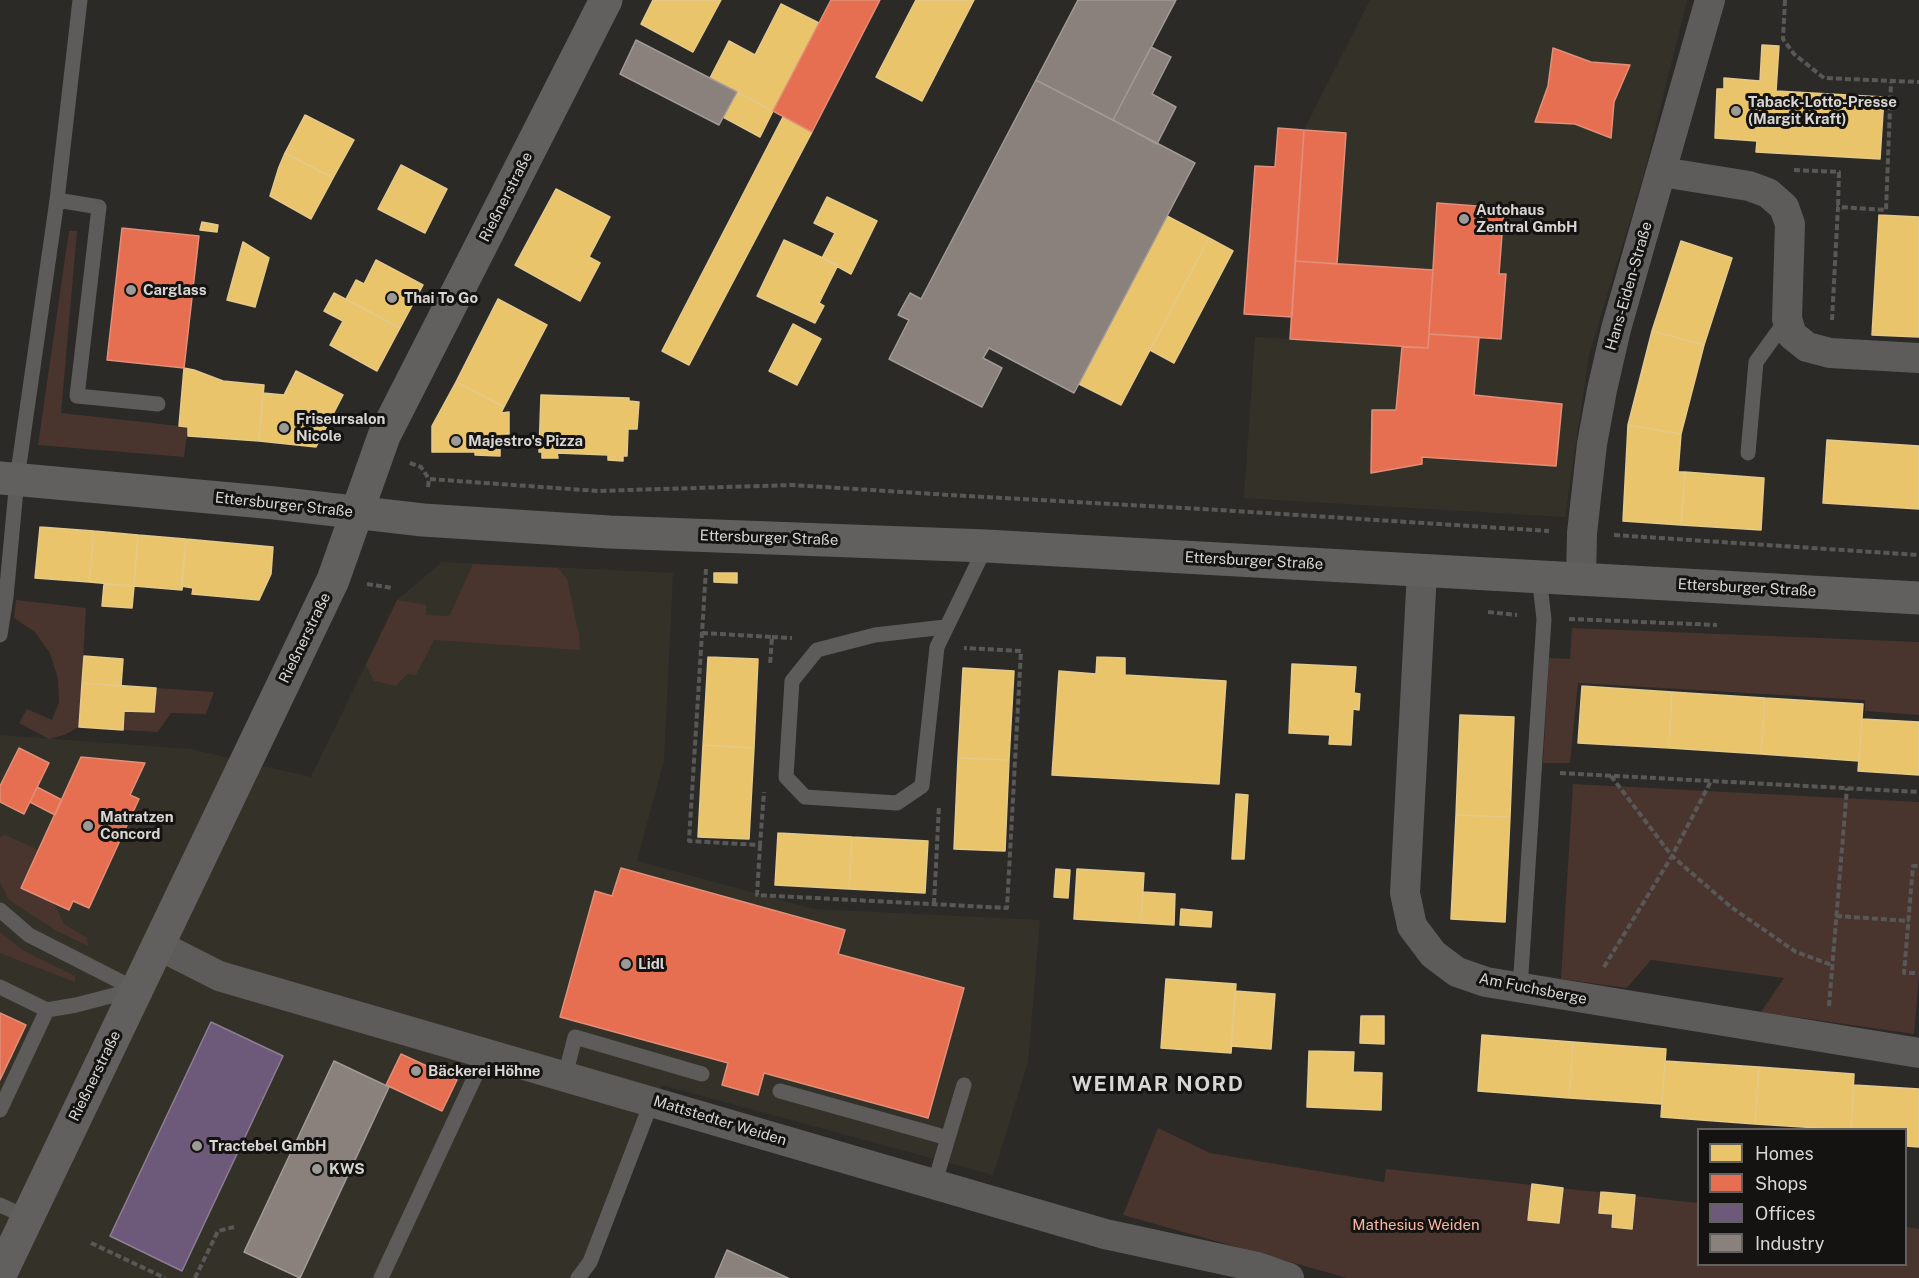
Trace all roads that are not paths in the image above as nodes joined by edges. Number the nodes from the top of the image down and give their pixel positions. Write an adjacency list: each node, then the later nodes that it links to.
1 (80, 0): 5 (lane)
2 (606, 0): 11 (street, Rießnerstraße)
3 (1710, 0): 4 (street, Hans-Eiden-Straße)
4 (1662, 172): 6 (street); 15 (street, Hans-Eiden-Straße)
5 (57, 200): 8 (lane); 10 (lane)
6 (1787, 319): 7 (street); 9 (lane)
7 (1919, 358)
8 (159, 404)
9 (1748, 453)
10 (9, 478): 11 (street, Ettersburger Straße); 18 (lane)
11 (357, 512): 12 (street, Ettersburger Straße); 20 (street, Rießnerstraße)
12 (986, 546): 13 (street, Ettersburger Straße); 17 (lane)
13 (1422, 570): 14 (street, Ettersburger Straße); 22 (street, Am Fuchsberge)
14 (1539, 576): 15 (street, Ettersburger Straße); 22 (lane)
15 (1581, 579): 16 (street, Ettersburger Straße)
16 (1919, 598)
17 (945, 627): 17 (lane)
18 (0, 635)
19 (0, 910): 23 (lane)
20 (158, 945): 23 (street, Rießnerstraße); 25 (street, Mattstedter Weiden)
21 (0, 987): 24 (lane)
22 (1520, 988): 26 (street, Am Fuchsberge)
23 (137, 990): 24 (lane); 35 (street, Rießnerstraße)
24 (47, 1010): 32 (lane)
25 (486, 1053): 28 (street, Mattstedter Weiden); 37 (lane)
26 (1919, 1053)
27 (702, 1074): 28 (lane)
28 (565, 1076): 31 (street, Mattstedter Weiden)
29 (964, 1085): 33 (lane)
30 (780, 1090): 33 (lane)
31 (652, 1101): 34 (street, Mattstedter Weiden); 38 (lane)
32 (0, 1108)
33 (948, 1138): 34 (lane)
34 (934, 1185): 39 (street, Mattstedter Weiden)
35 (14, 1211): 36 (street, Rießnerstraße)
36 (0, 1275)
37 (381, 1278)
38 (578, 1278)
39 (1289, 1278)

